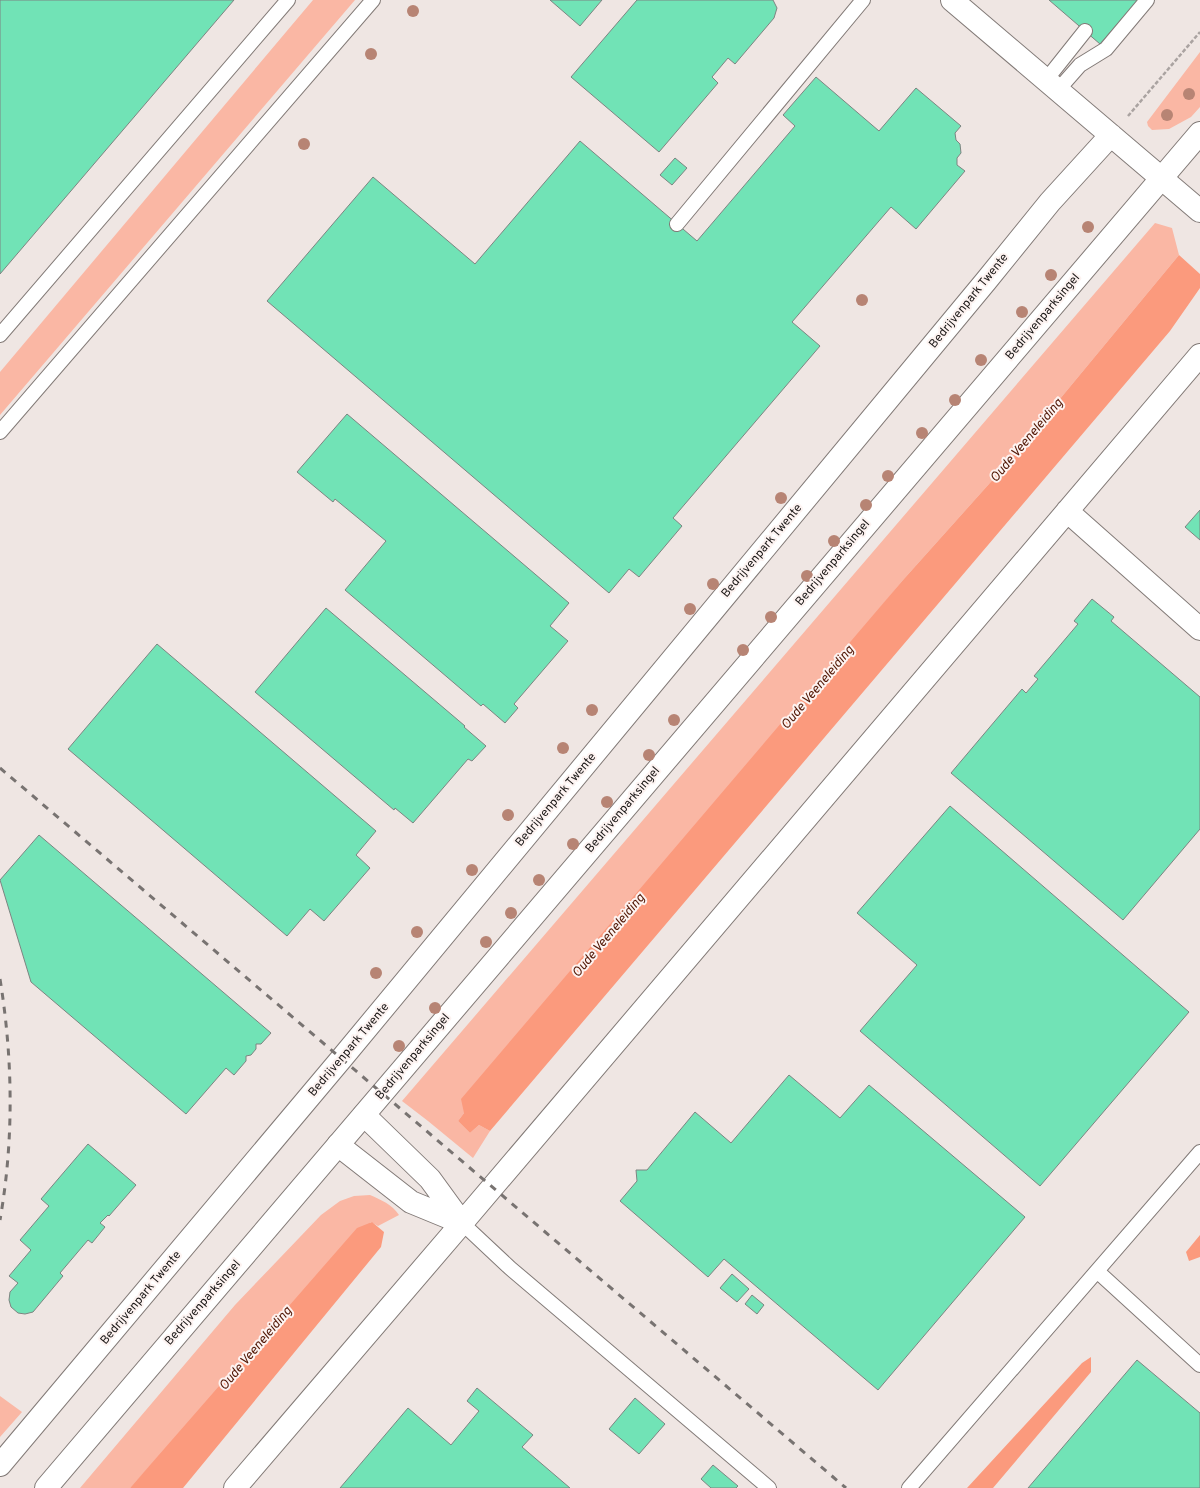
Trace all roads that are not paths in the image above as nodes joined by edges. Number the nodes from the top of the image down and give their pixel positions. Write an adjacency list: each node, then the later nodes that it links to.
1 (288, 0): 13 (lane)
2 (373, 0): 15 (lane)
3 (863, 0): 12 (lane)
4 (952, 0): 7 (street)
5 (1147, 0): 7 (lane)
6 (1085, 31): 7 (lane)
7 (1052, 85): 9 (street)
8 (1200, 133): 10 (street, Bedrijvenparksingel)
9 (1111, 135): 10 (street); 24 (street, Bedrijvenpark Twente)
10 (1161, 179): 11 (street); 18 (street, Bedrijvenparksingel)
11 (1200, 211)
12 (677, 224)
13 (0, 335)
14 (1200, 355): 16 (street)
15 (0, 432)
16 (1067, 512): 17 (street); 21 (street)
17 (1200, 629)
18 (364, 1115): 19 (street, Bedrijvenparksingel); 21 (street)
19 (338, 1145): 21 (street); 25 (street, Bedrijvenparksingel)
20 (1200, 1152): 22 (lane)
21 (462, 1223): 26 (street); 27 (lane)
22 (1097, 1271): 23 (lane); 28 (lane)
23 (1200, 1365)
24 (0, 1465)
25 (46, 1488)
26 (235, 1488)
27 (769, 1488)
28 (909, 1488)

